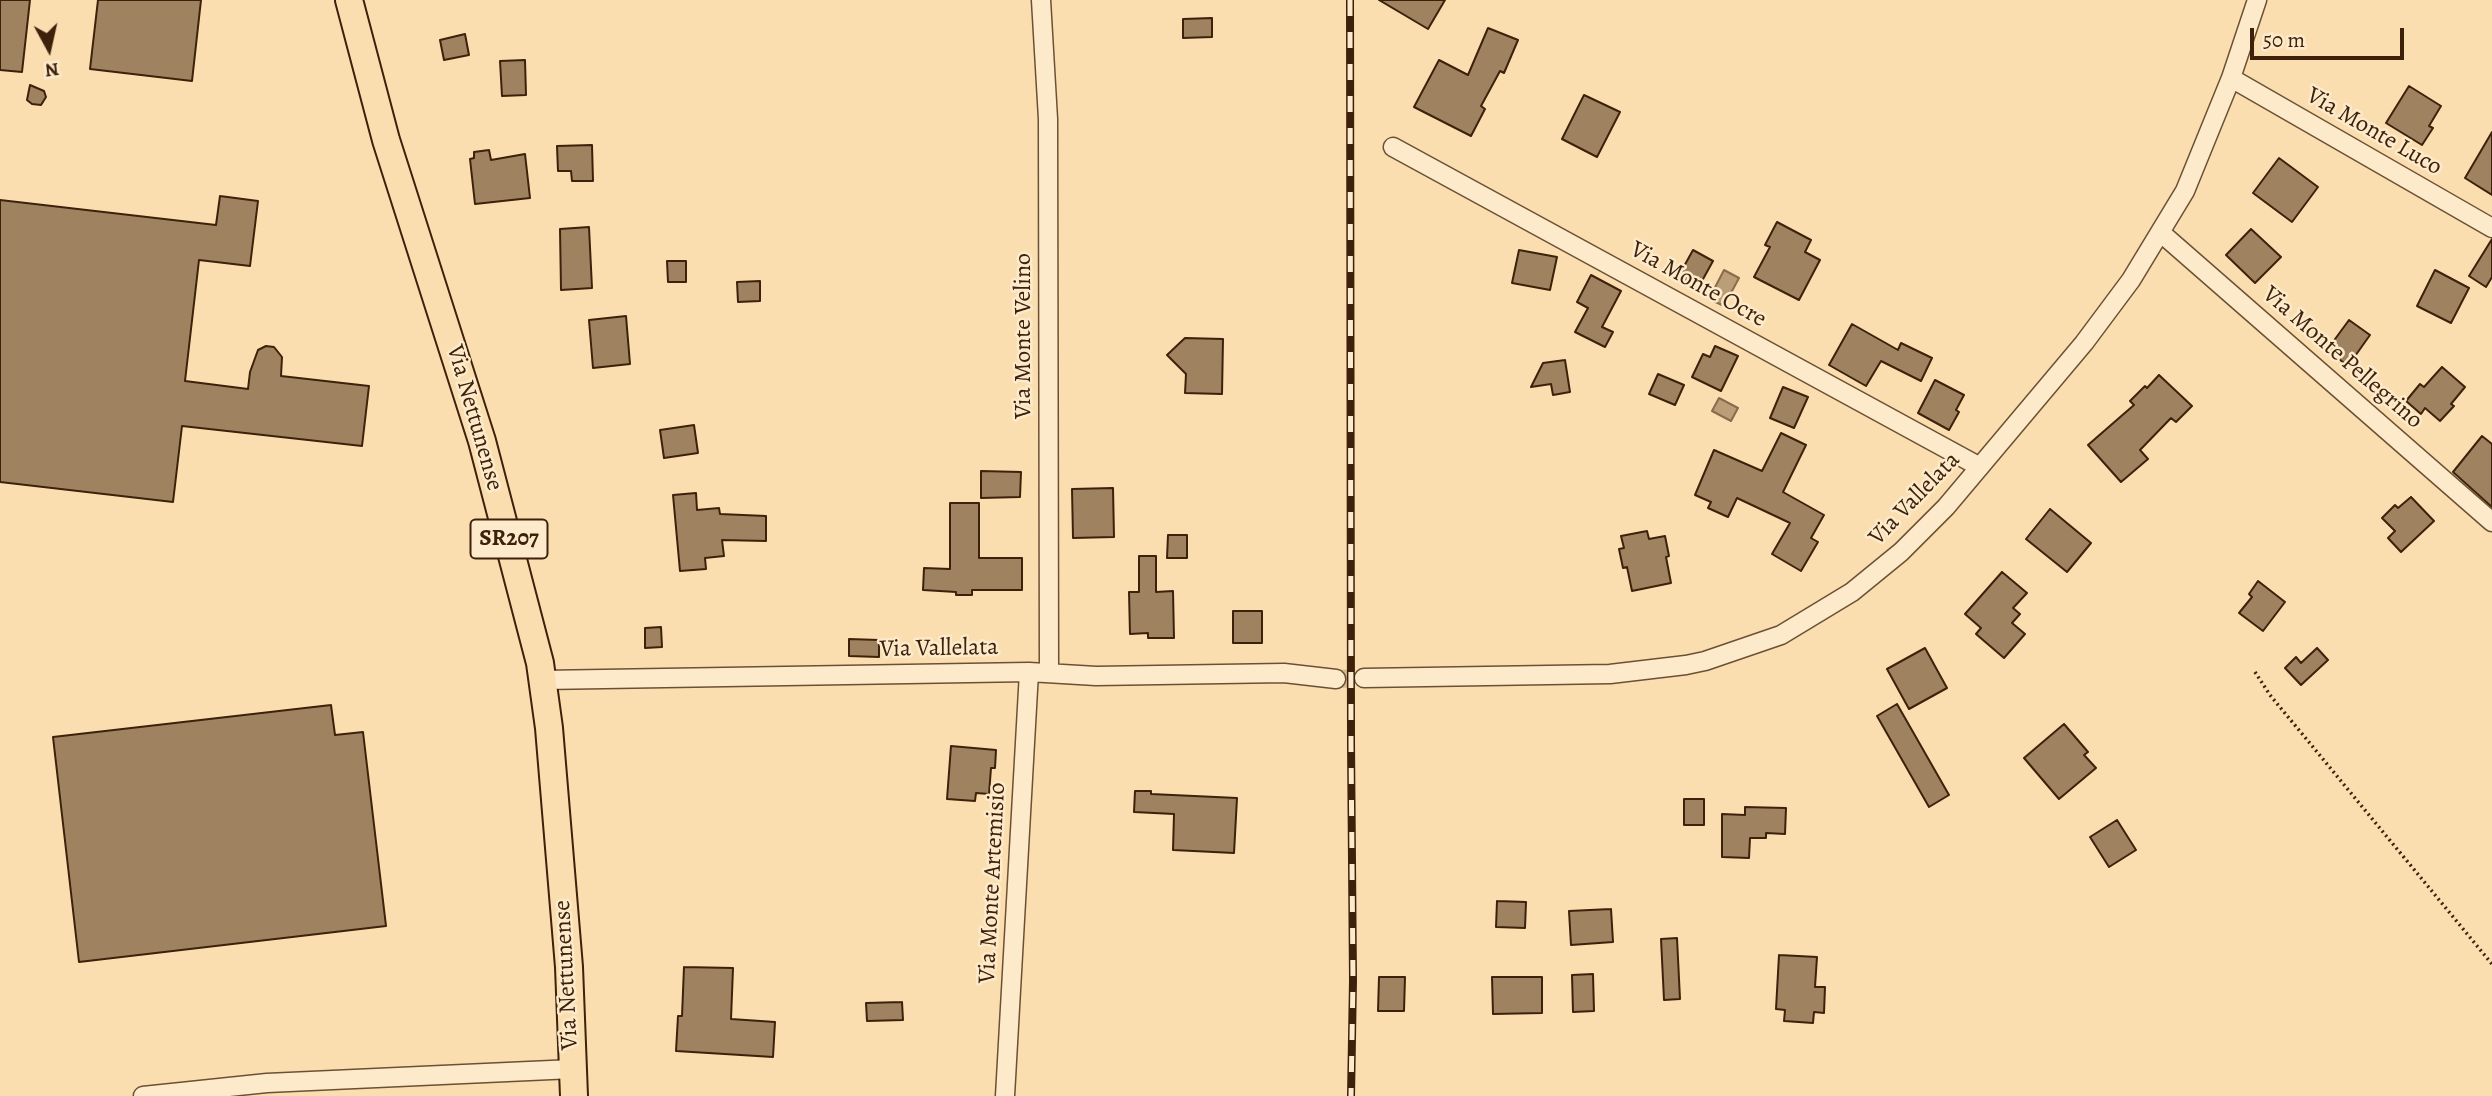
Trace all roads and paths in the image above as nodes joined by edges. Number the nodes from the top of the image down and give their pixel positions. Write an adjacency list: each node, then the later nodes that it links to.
1 (349, 0): 15 (main road, Via Nettunense / SR207)
2 (1041, 0): 11 (street, Via Monte Velino)
3 (2257, 0): 4 (street, Via Vallelata)
4 (2231, 78): 6 (street, Via Monte Luco); 7 (street, Via Vallelata)
5 (1393, 147): 8 (street, Via Monte Ocre)
6 (2492, 228)
7 (2160, 232): 8 (street, Via Vallelata); 9 (street, Via Monte Pellegrino)
8 (1980, 467): 13 (street, Via Vallelata)
9 (2492, 522)
10 (1029, 672): 11 (street, Via Vallelata); 15 (street, Via Vallelata); 20 (street, Via Monte Artemisio)
11 (1049, 672): 14 (street, Via Vallelata)
12 (2255, 672): 16 (path)
13 (1364, 678)
14 (1336, 679)
15 (543, 680): 17 (main road, Via Nettunense / SR207)
16 (2492, 964)
17 (573, 1069): 18 (street); 19 (main road, Via Nettunense / SR207)
18 (143, 1096)
19 (574, 1096)
20 (1005, 1096)

